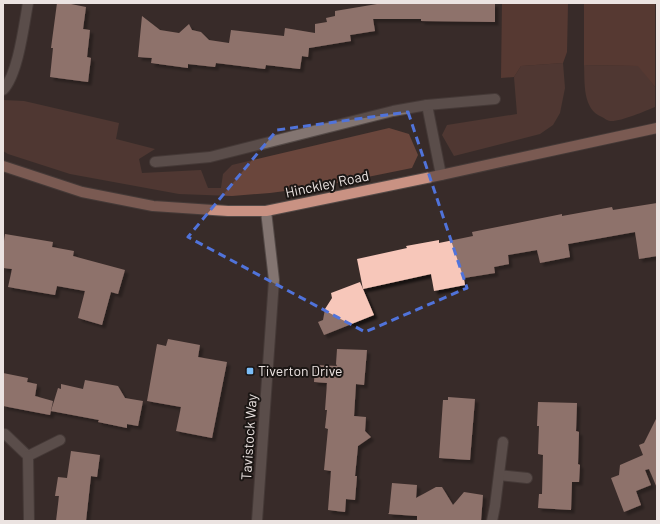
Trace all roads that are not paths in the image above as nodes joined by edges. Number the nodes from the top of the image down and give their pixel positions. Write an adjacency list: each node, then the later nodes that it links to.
1 (28, 3): 2 (street)
2 (3, 90)
3 (495, 99): 4 (street)
4 (427, 105): 6 (street); 8 (street)
5 (657, 128): 8 (main road, Hinckley Road)
6 (155, 162)
7 (3, 166): 9 (main road, Hinckley Road)
8 (441, 176): 9 (main road, Hinckley Road)
9 (266, 211): 17 (street, Tavistock Way)
10 (5, 434): 13 (street)
11 (60, 440): 13 (street)
12 (503, 442): 14 (street)
13 (28, 456): 16 (street)
14 (499, 475): 15 (street); 18 (street)
15 (527, 478)
16 (29, 521)
17 (257, 521)
18 (492, 521)

